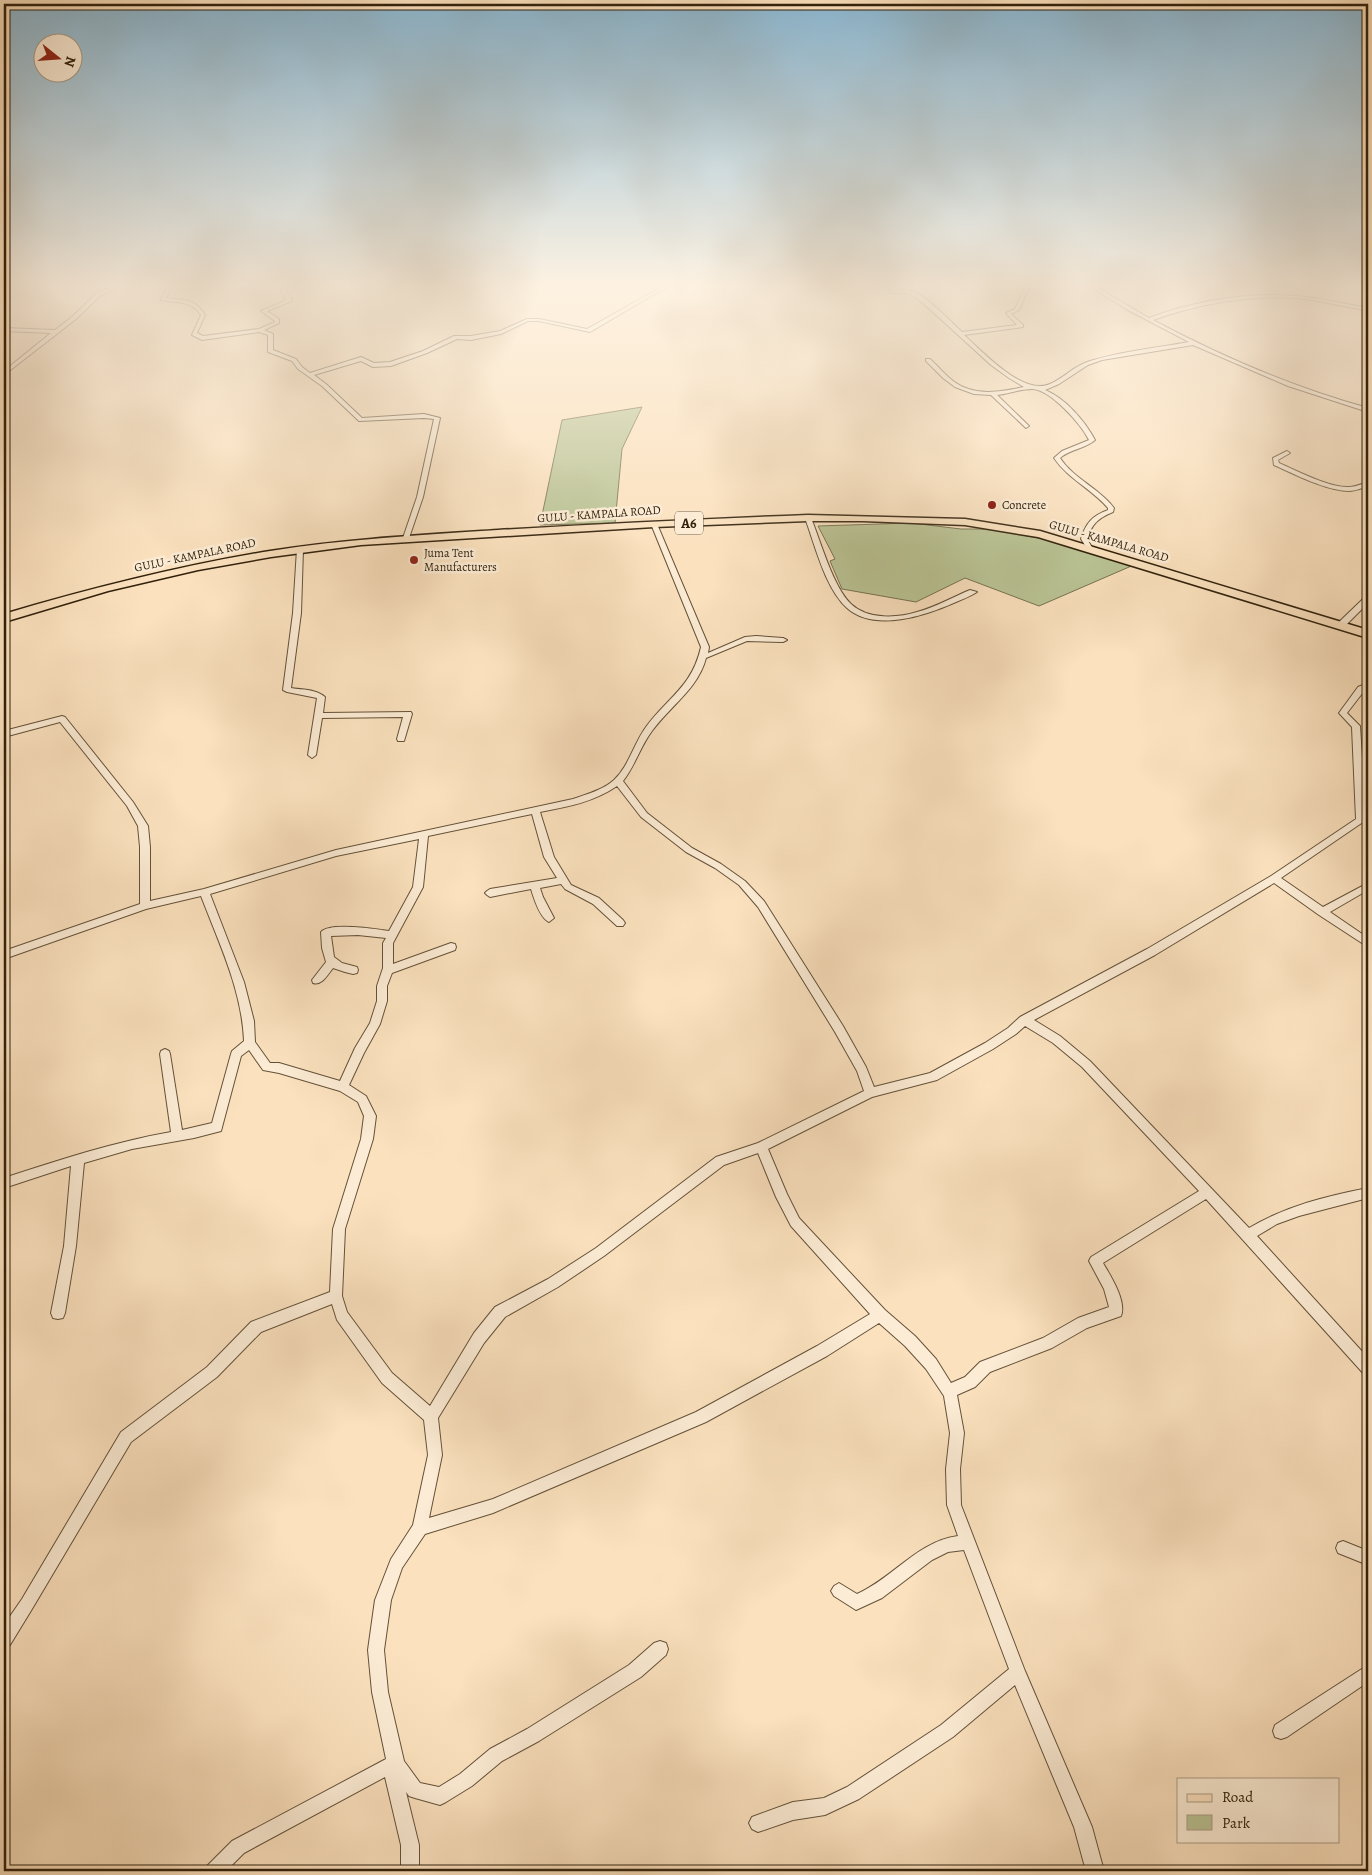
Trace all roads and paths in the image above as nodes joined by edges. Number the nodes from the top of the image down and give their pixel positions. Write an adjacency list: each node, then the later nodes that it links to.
1 (306, 372): 7 (street)
2 (317, 372): 7 (street)
3 (942, 372): 10 (street)
4 (1006, 372): 8 (street)
5 (1073, 372): 9 (street)
6 (1261, 372): 11 (street)
7 (309, 375): 17 (street)
8 (1030, 388): 9 (street); 10 (street)
9 (1041, 390): 18 (street)
10 (992, 393): 12 (street)
11 (1368, 410)
12 (1026, 426)
13 (1288, 453): 14 (street)
14 (1368, 484)
15 (808, 518): 16 (main road, GULU - KAMPALA ROAD / A6); 18 (main road, GULU - KAMPALA ROAD / A6); 20 (street)
16 (654, 524): 17 (main road, GULU - KAMPALA ROAD / A6); 26 (street)
17 (406, 538): 19 (main road, GULU - KAMPALA ROAD / A6)
18 (1090, 549): 23 (main road, GULU - KAMPALA ROAD / A6)
19 (300, 550): 22 (main road, GULU - KAMPALA ROAD / A6); 28 (street)
20 (973, 592)
21 (1368, 599): 23 (street)
22 (4, 618)
23 (1341, 625): 24 (main road, GULU - KAMPALA ROAD / A6)
24 (1368, 634)
25 (783, 640): 26 (street)
26 (704, 656): 32 (street)
27 (1368, 685): 35 (street)
28 (318, 716): 30 (street); 31 (street)
29 (4, 734): 41 (street)
30 (401, 739)
31 (312, 755)
32 (618, 781): 33 (street); 57 (street)
33 (535, 810): 34 (street); 36 (street)
34 (424, 833): 39 (street); 45 (street)
35 (1274, 878): 42 (street); 53 (street)
36 (564, 880): 37 (street); 44 (street)
37 (535, 885): 40 (street); 43 (street)
38 (1368, 886): 42 (street)
39 (204, 892): 41 (street); 54 (street)
40 (490, 894)
41 (145, 906): 48 (street)
42 (1322, 912): 46 (street)
43 (549, 918)
44 (620, 922)
45 (392, 935): 49 (street); 51 (street)
46 (1365, 938)
47 (451, 947): 51 (street)
48 (4, 955)
49 (332, 962): 50 (street); 52 (street)
50 (353, 970)
51 (388, 970): 56 (street)
52 (317, 980)
53 (1024, 1020): 57 (street); 62 (street)
54 (250, 1043): 56 (street); 58 (street)
55 (165, 1054): 58 (street)
56 (343, 1087): 65 (street)
57 (870, 1093): 59 (street)
58 (177, 1135): 60 (street)
59 (761, 1147): 67 (street); 70 (street)
60 (78, 1159): 61 (street); 66 (street)
61 (4, 1183)
62 (1208, 1192): 64 (street); 69 (street)
63 (1368, 1194): 64 (street)
64 (1248, 1235): 68 (street)
65 (336, 1296): 70 (street); 76 (street)
66 (58, 1313)
67 (880, 1315): 69 (street); 71 (street)
68 (1368, 1368)
69 (949, 1391): 72 (street)
70 (431, 1417): 71 (street)
71 (420, 1528): 81 (street)
72 (969, 1542): 75 (street); 78 (street)
73 (1343, 1548): 74 (street)
74 (1368, 1558)
75 (839, 1591)
76 (4, 1639)
77 (660, 1649): 81 (street)
78 (1018, 1672): 82 (street); 85 (street)
79 (1368, 1673): 80 (street)
80 (1281, 1731)
81 (393, 1765): 83 (street); 84 (street)
82 (758, 1823)
83 (214, 1871)
84 (410, 1871)
85 (1095, 1871)

